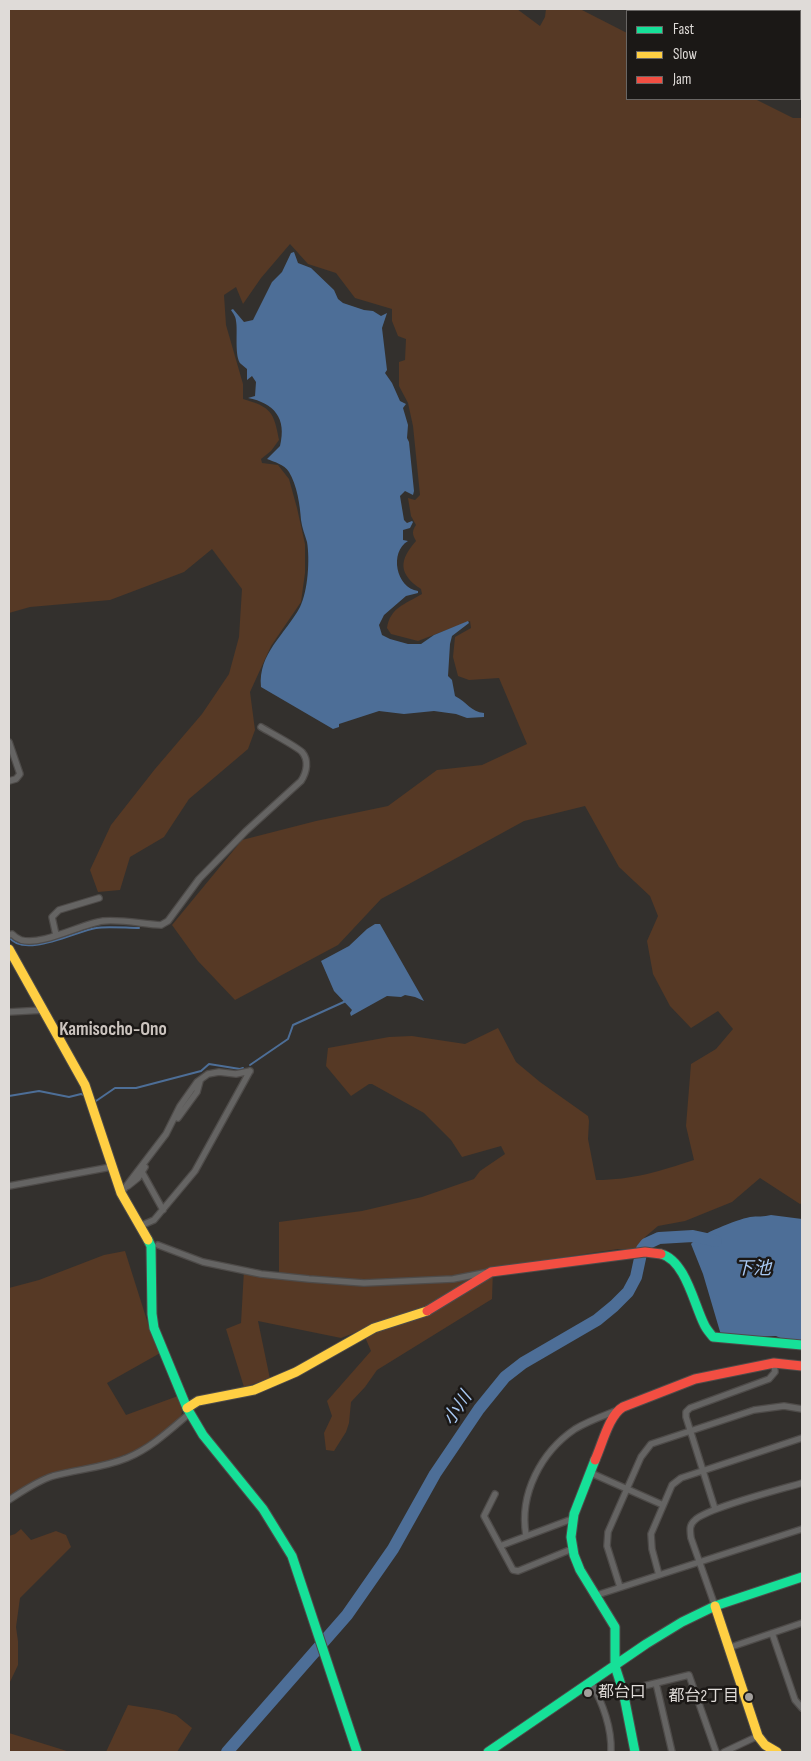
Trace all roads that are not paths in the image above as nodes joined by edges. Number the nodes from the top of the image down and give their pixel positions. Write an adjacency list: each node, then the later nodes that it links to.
1 (260, 727): 6 (street)
2 (9, 742): 3 (street)
3 (9, 781)
4 (99, 898): 6 (street)
5 (9, 935): 6 (street)
6 (56, 935)
7 (9, 949): 8 (street)
8 (44, 1010): 9 (street); 11 (street)
9 (9, 1012)
10 (200, 1079): 12 (street); 14 (street); 15 (street)
11 (111, 1168): 13 (street); 14 (street)
12 (142, 1172): 14 (street); 15 (street)
13 (9, 1186)
14 (123, 1190): 16 (street)
15 (162, 1210): 16 (street)
16 (140, 1226): 24 (street)
17 (158, 1245): 18 (street)
18 (491, 1272): 19 (street); 24 (street)
19 (802, 1345)
20 (774, 1363): 21 (street); 23 (street); 25 (street)
21 (802, 1366)
22 (802, 1408): 25 (street)
23 (618, 1410): 28 (street); 37 (street)
24 (188, 1411): 32 (street); 55 (street)
25 (690, 1431): 27 (street); 30 (street)
26 (802, 1440): 27 (street)
27 (702, 1471): 33 (street); 34 (street)
28 (591, 1473): 30 (street); 35 (street)
29 (802, 1483): 34 (street)
30 (627, 1489): 33 (street); 43 (street)
31 (495, 1494): 38 (street)
32 (9, 1500)
33 (663, 1505): 41 (street)
34 (716, 1509): 40 (street)
35 (572, 1519): 37 (street); 39 (street)
36 (802, 1529): 40 (street)
37 (526, 1535): 38 (street)
38 (500, 1546): 39 (street)
39 (572, 1549): 44 (street)
40 (700, 1562): 41 (street); 45 (street)
41 (659, 1575): 43 (street)
42 (802, 1577): 45 (street)
43 (620, 1587): 44 (street)
44 (597, 1596): 49 (street)
45 (715, 1606): 48 (street); 49 (street)
46 (802, 1623): 47 (street)
47 (772, 1633): 48 (street); 53 (street)
48 (728, 1648): 54 (street)
49 (615, 1666): 50 (street); 52 (street)
50 (590, 1682): 56 (street); 57 (street)
51 (656, 1683): 52 (street); 59 (street); 60 (street)
52 (623, 1691): 58 (street)
53 (802, 1708)
54 (758, 1736): 61 (street); 62 (street)
55 (357, 1752)
56 (488, 1752)
57 (611, 1752)
58 (635, 1752)
59 (672, 1752)
60 (716, 1752)
61 (724, 1752)
62 (777, 1752)

